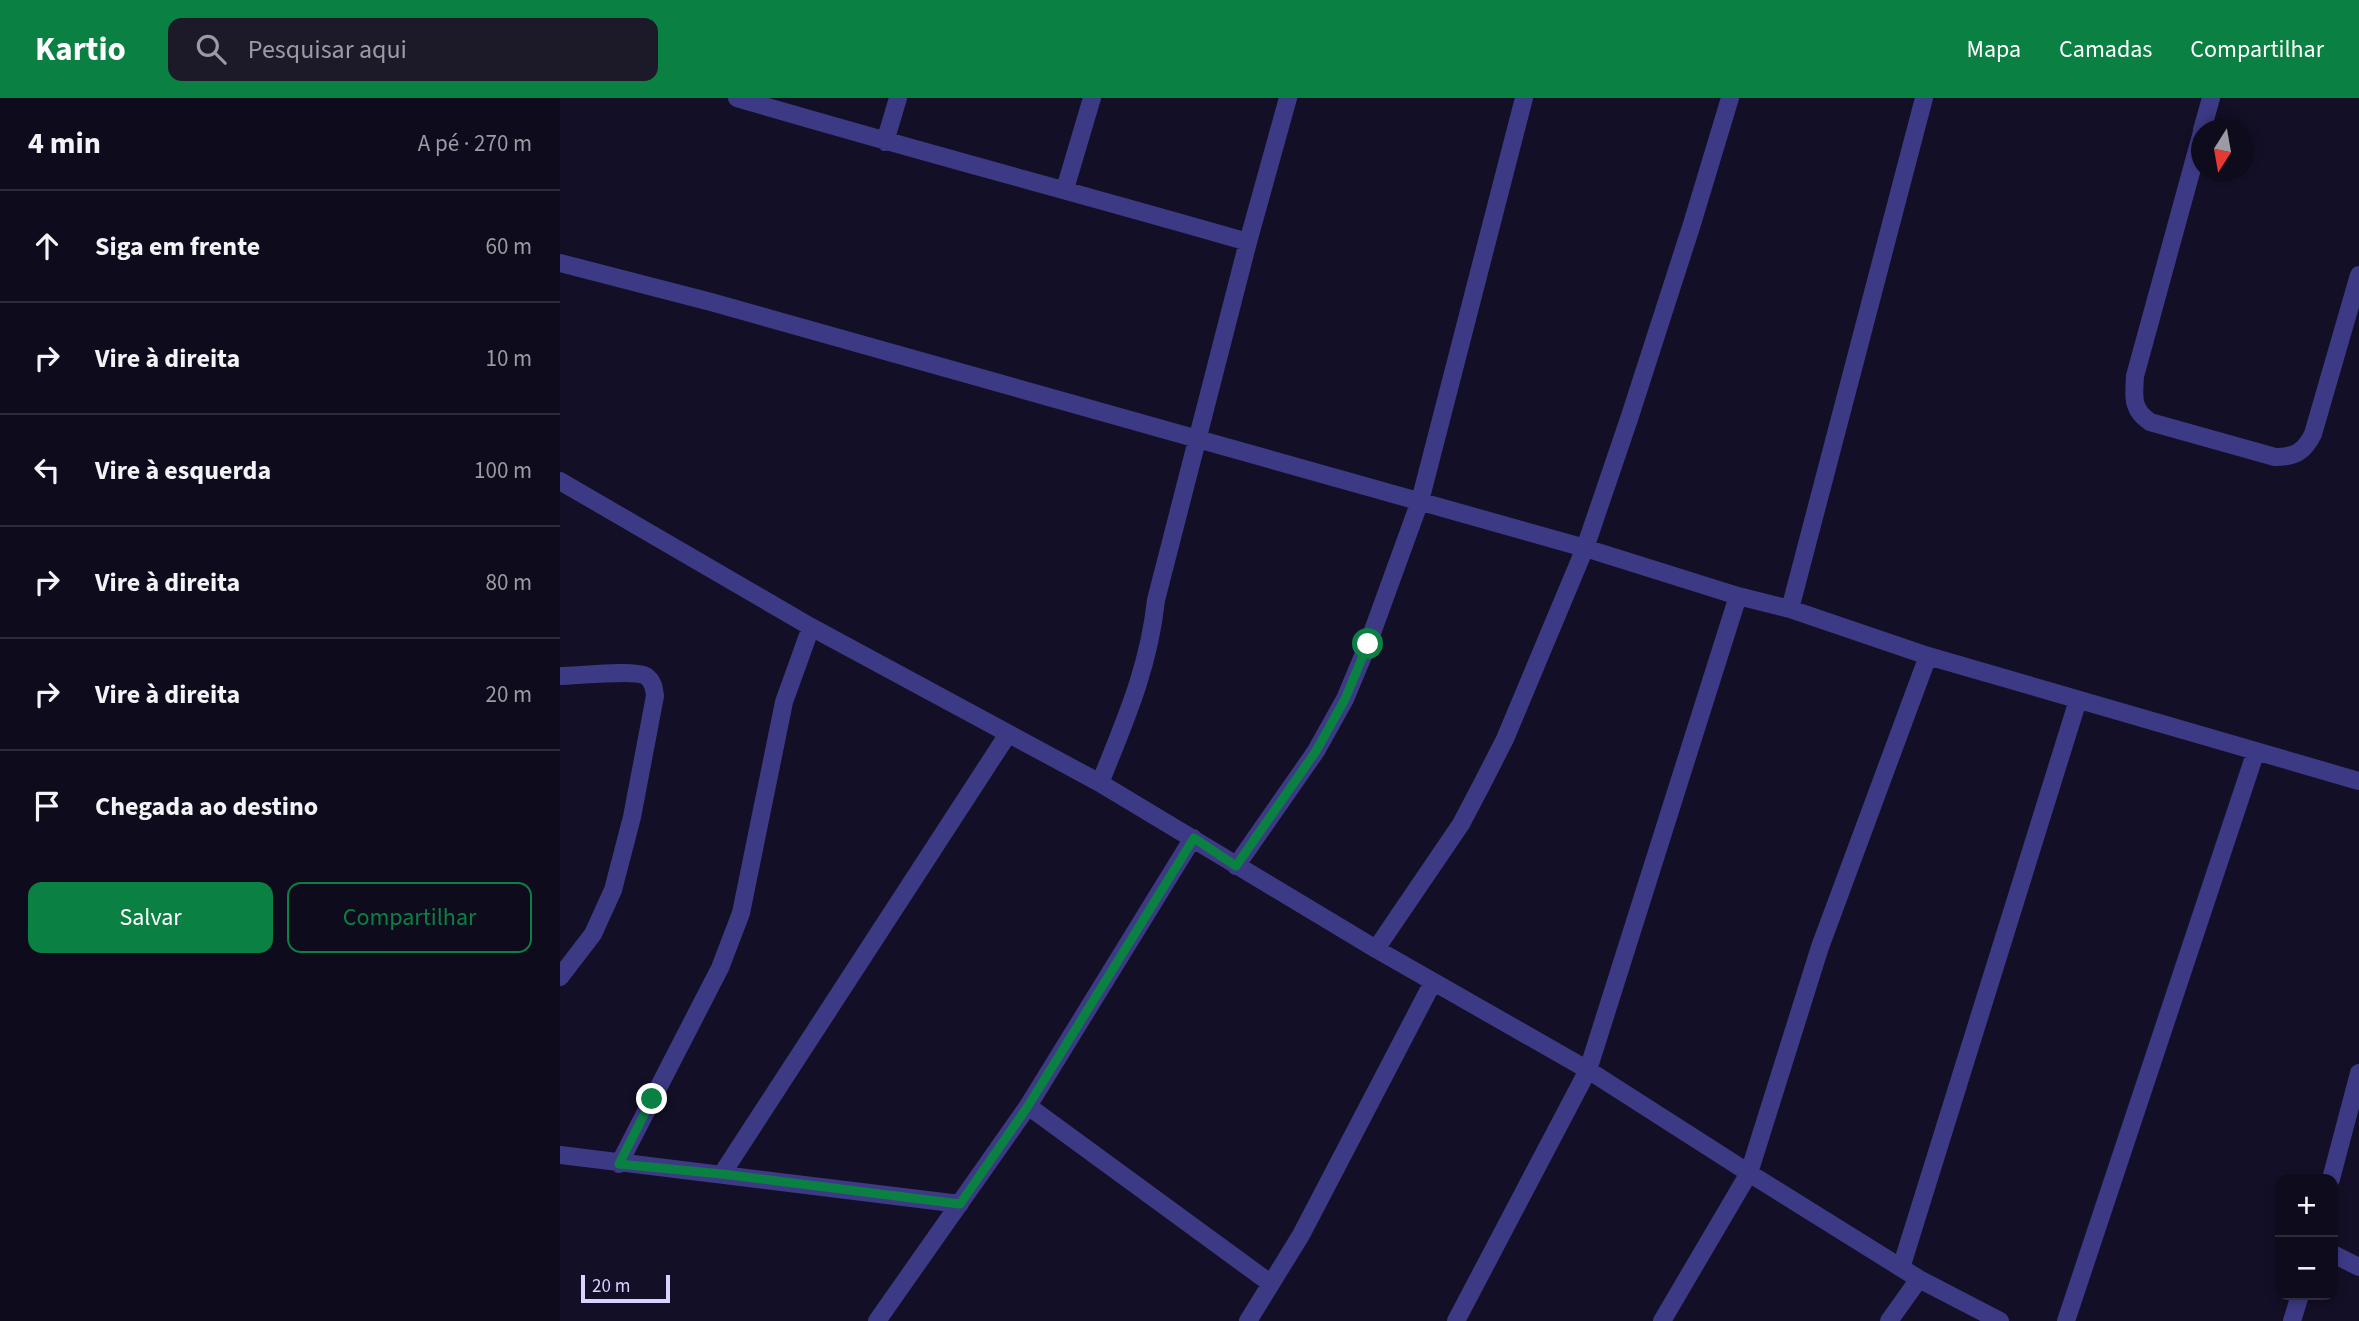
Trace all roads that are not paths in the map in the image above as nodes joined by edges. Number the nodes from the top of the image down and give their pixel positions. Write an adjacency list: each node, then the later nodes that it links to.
1 (737, 98): 10 (street)
2 (898, 98): 10 (street)
3 (1092, 98): 12 (street)
4 (1288, 98): 13 (street)
5 (1524, 98): 18 (street)
6 (1730, 98): 19 (street)
7 (1924, 98): 21 (street)
8 (2211, 98): 9 (street)
9 (2205, 119)
10 (885, 142): 12 (street)
11 (2191, 171): 15 (street)
12 (1065, 189): 13 (street)
13 (1248, 242): 16 (street)
14 (560, 263): 16 (street)
15 (2359, 275)
16 (1198, 438): 18 (street); 29 (street)
17 (560, 481): 22 (street)
18 (1420, 501): 19 (street); 31 (street)
19 (1585, 548): 20 (street); 32 (street)
20 (1738, 596): 21 (street); 35 (street)
21 (1790, 609): 23 (street)
22 (811, 626): 26 (street); 39 (street)
23 (1928, 656): 25 (street); 40 (street)
24 (560, 676): 33 (street)
25 (2078, 700): 27 (street); 46 (street)
26 (1008, 734): 29 (street); 41 (street)
27 (2256, 751): 28 (street); 56 (street)
28 (2359, 781)
29 (1100, 783): 30 (street)
30 (1194, 838): 31 (street); 37 (street)
31 (1236, 866): 32 (street)
32 (1376, 949): 34 (street)
33 (560, 977)
34 (1433, 982): 35 (street); 48 (street)
35 (1588, 1070): 40 (street); 52 (street)
36 (2359, 1073): 42 (street)
37 (1028, 1106): 43 (street); 48 (street)
38 (560, 1155): 39 (street)
39 (619, 1164): 41 (street)
40 (1748, 1173): 46 (street); 53 (street)
41 (722, 1174): 43 (street)
42 (2332, 1174)
43 (960, 1204): 50 (street)
44 (2338, 1256): 45 (street)
45 (2359, 1267)
46 (1901, 1268): 47 (street)
47 (1919, 1279): 54 (street); 55 (street)
48 (1270, 1283): 51 (street)
49 (2298, 1300): 57 (street)
50 (877, 1321)
51 (1248, 1321)
52 (1456, 1321)
53 (1662, 1321)
54 (1889, 1321)
55 (2000, 1321)
56 (2066, 1321)
57 (2292, 1321)

